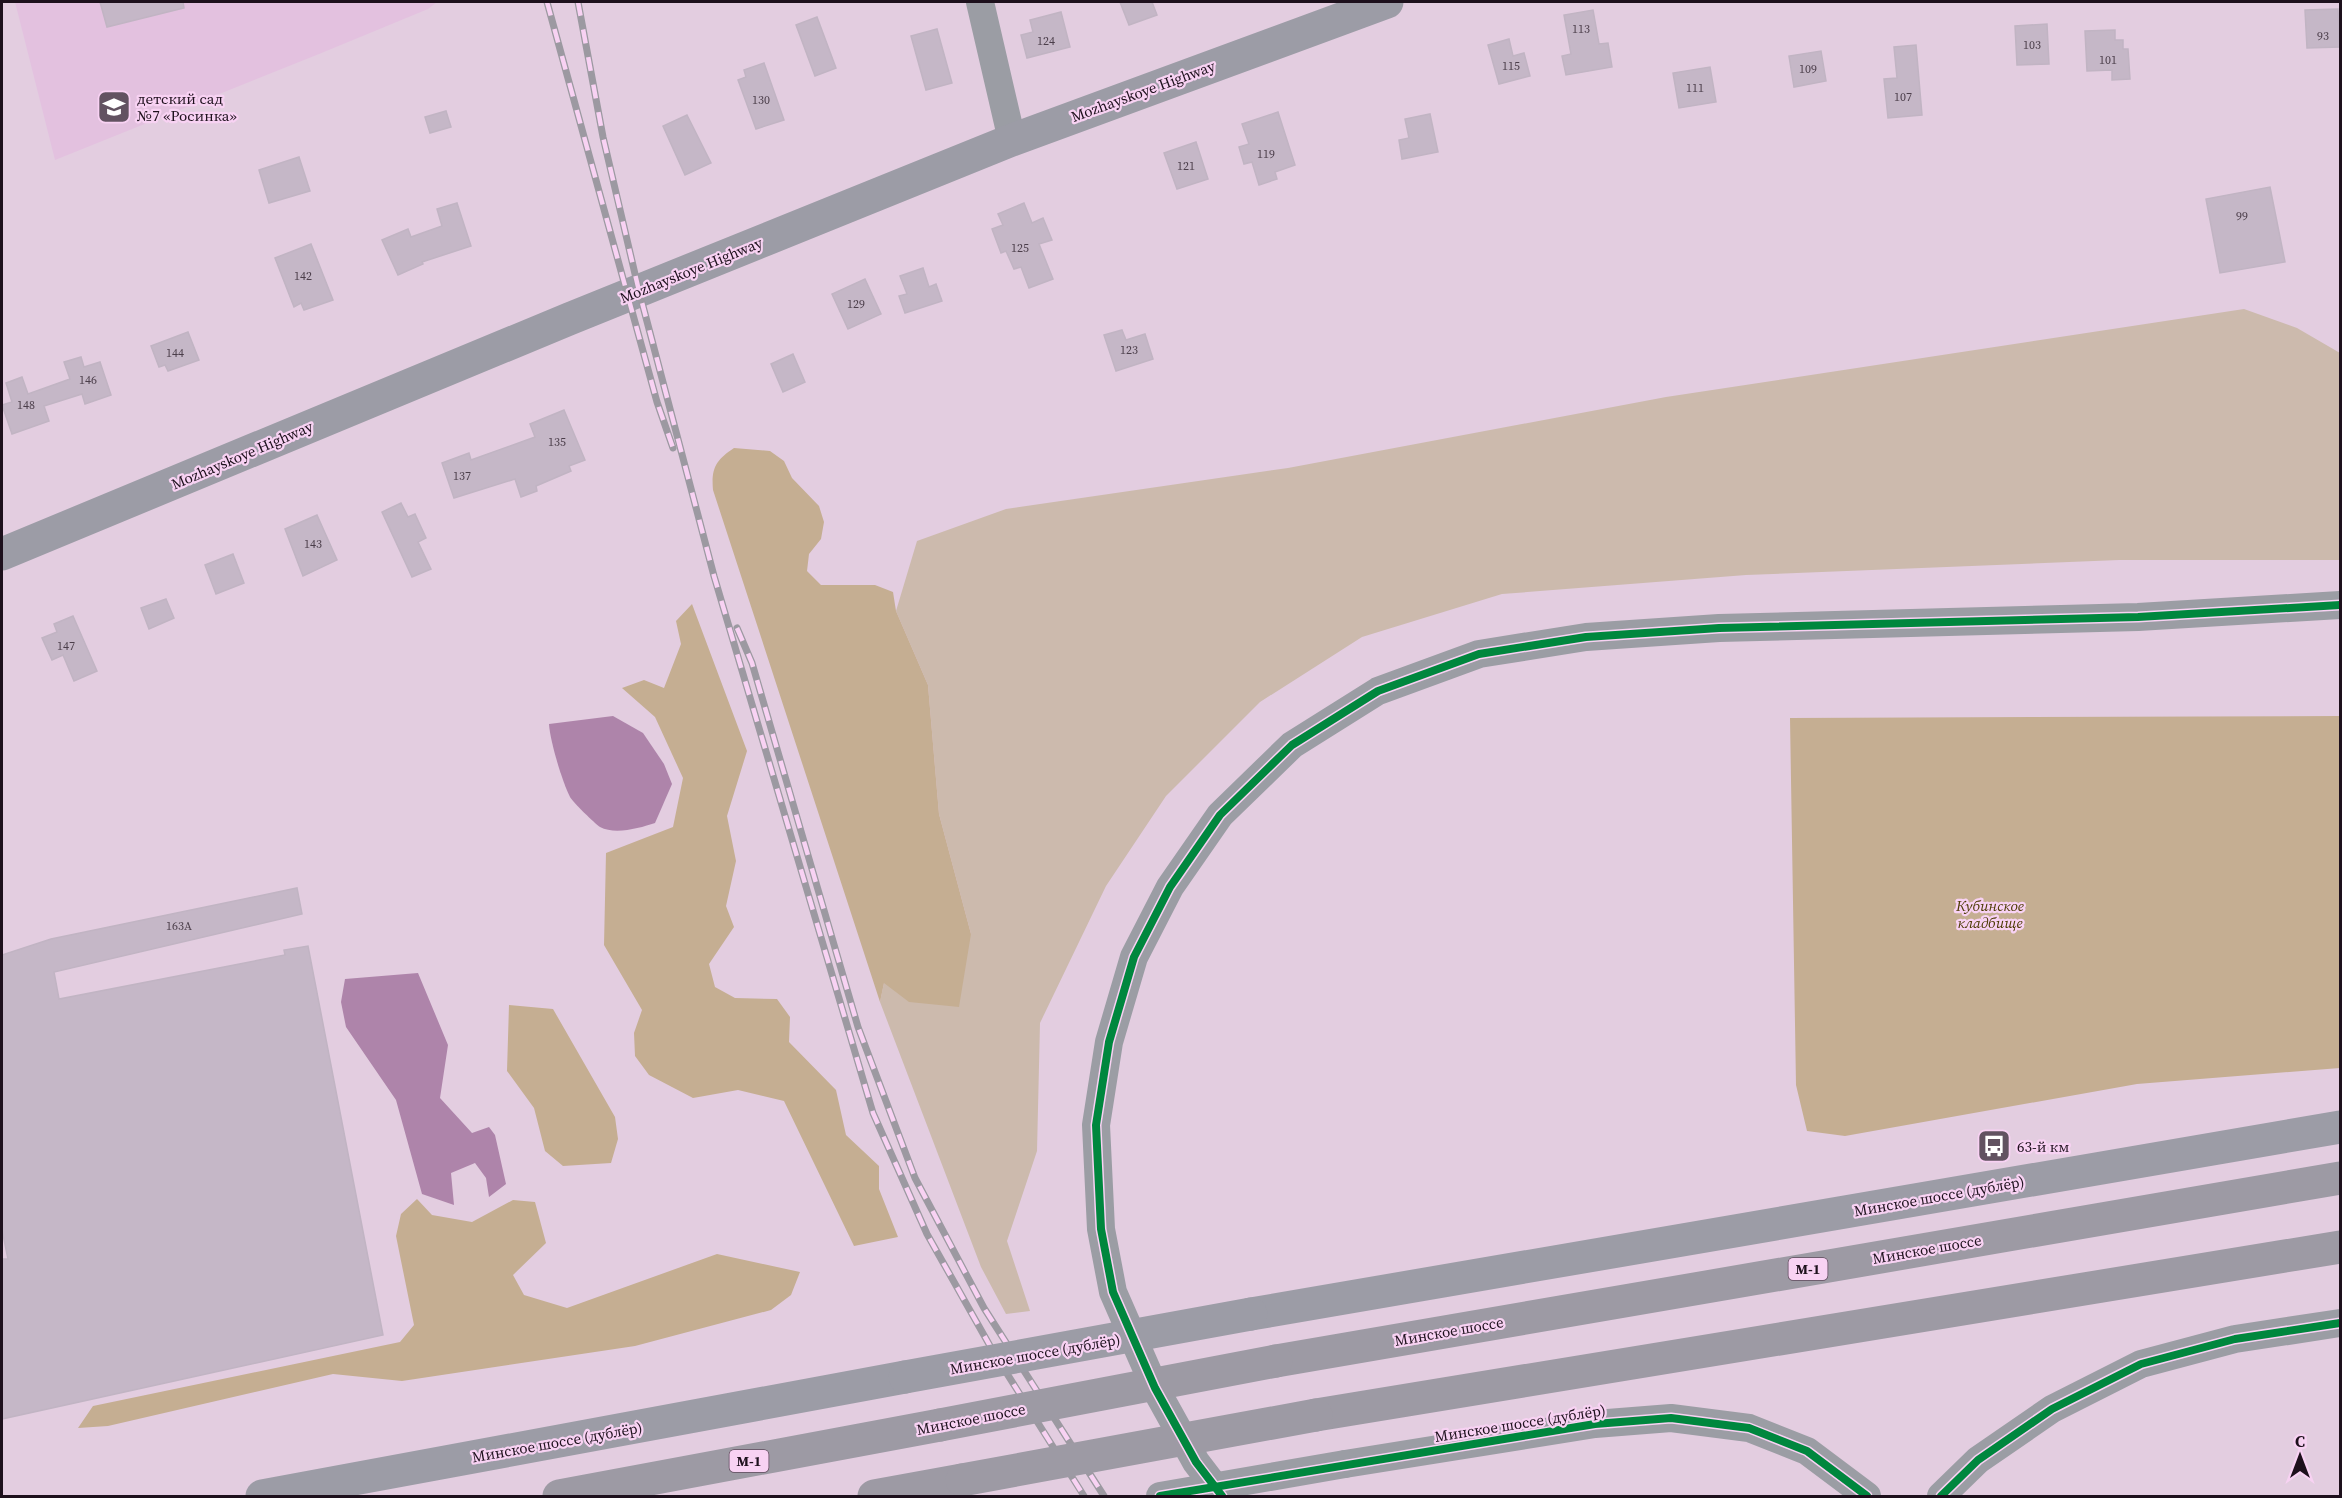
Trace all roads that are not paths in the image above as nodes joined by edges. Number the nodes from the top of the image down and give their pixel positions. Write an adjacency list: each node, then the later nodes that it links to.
1 (980, 2): 3 (street)
2 (1387, 2): 3 (main road, Mozhayskoye Highway)
3 (1012, 140): 4 (main road, Mozhayskoye Highway)
4 (2, 554)
5 (2340, 605): 14 (street)
6 (2340, 1127): 10 (main road, Минское шоссе (дублёр), bridge)
7 (2340, 1178): 11 (highway, Минское шоссе / М-1, bridge)
8 (2340, 1248): 12 (highway, bridge)
9 (2340, 1323): 16 (street)
10 (262, 1497)
11 (559, 1497)
12 (874, 1497)
13 (1160, 1497): 15 (street, Минское шоссе (дублёр), bridge)
14 (1222, 1497)
15 (1867, 1497)
16 (1941, 1497)

